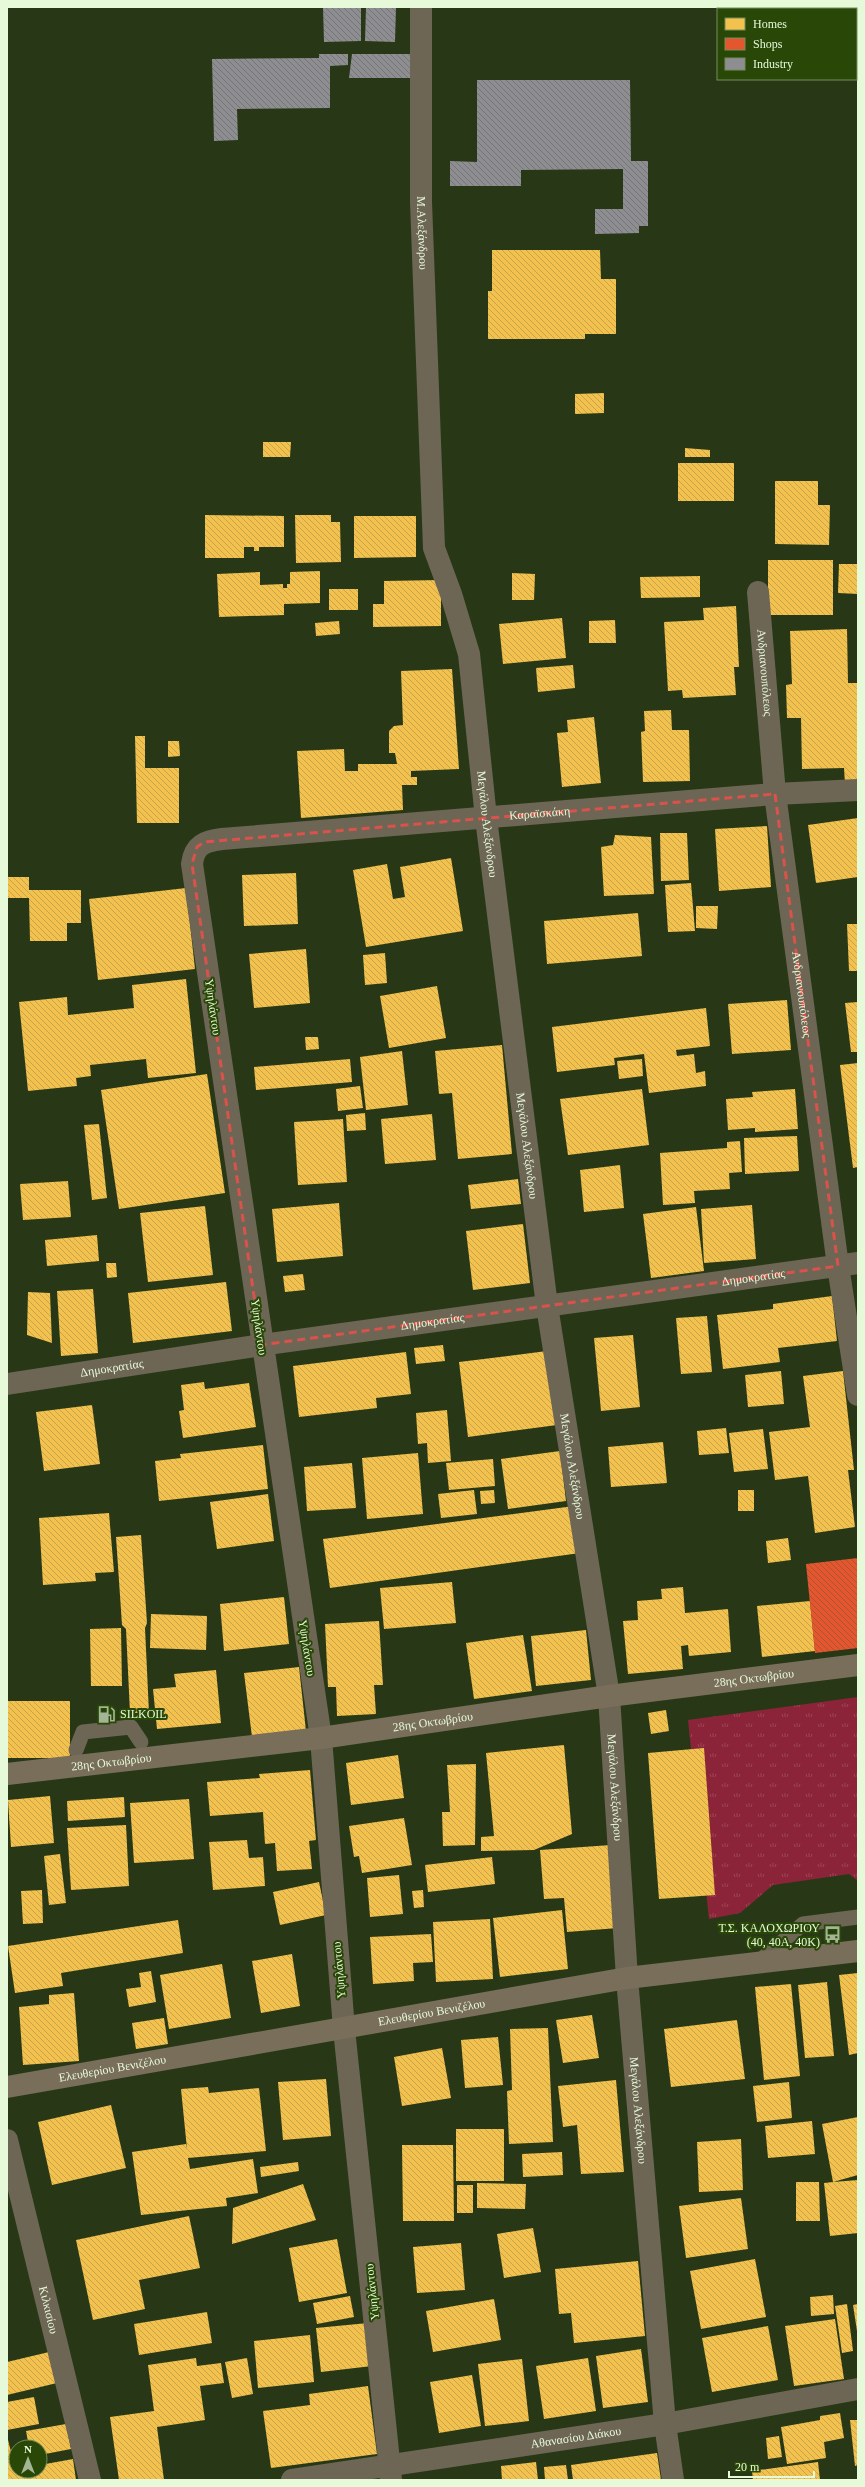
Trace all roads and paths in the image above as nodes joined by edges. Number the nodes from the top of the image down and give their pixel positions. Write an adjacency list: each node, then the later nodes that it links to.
1 (421, 7): 2 (street, Μ.Αλεξάνδρου)
2 (430, 459): 6 (street, Μεγάλου Αλεξάνδρου)
3 (758, 592): 5 (street, Ανδριανουπόλεως)
4 (858, 790): 5 (street, Καραϊσκάκη)
5 (775, 794): 6 (street, Καραϊσκάκη); 8 (street, Ανδριανουπόλεως)
6 (486, 818): 7 (street, Καραϊσκάκη); 9 (street, Μεγάλου Αλεξάνδρου)
7 (222, 839): 10 (street, Υψηλάντου)
8 (848, 1265): 9 (street, Δημοκρατίας); 12 (street, Ανδριανουπόλεως)
9 (547, 1306): 10 (street, Δημοκρατίας); 14 (street, Μεγάλου Αλεξάνδρου)
10 (262, 1345): 11 (street, Δημοκρατίας); 15 (street, Υψηλάντου)
11 (7, 1384)
12 (858, 1396)
13 (858, 1666): 14 (main road, 28ης Οκτωβρίου)
14 (609, 1696): 15 (main road, 28ης Οκτωβρίου); 22 (street, Μεγάλου Αλεξάνδρου)
15 (321, 1738): 18 (main road, 28ης Οκτωβρίου); 23 (street, Υψηλάντου)
16 (141, 1742): 17 (lane)
17 (76, 1750)
18 (7, 1774)
19 (858, 1917): 21 (lane)
20 (858, 1951): 21 (main road, Ελευθερίου Βενιζέλου)
21 (756, 1963): 22 (main road, Ελευθερίου Βενιζέλου)
22 (627, 1978): 23 (main road, Ελευθερίου Βενιζέλου); 27 (street, Μεγάλου Αλεξάνδρου)
23 (344, 2029): 24 (main road, Ελευθερίου Βενιζέλου); 28 (street, Υψηλάντου)
24 (7, 2087)
25 (7, 2140): 29 (street, Κιλκισίου)
26 (858, 2389): 27 (street, Αθανασίου Διάκου)
27 (664, 2424): 28 (street, Αθανασίου Διάκου); 31 (street, Μεγάλου Αλεξάνδρου)
28 (390, 2473): 30 (street, Αθανασίου Διάκου)
29 (90, 2480)
30 (292, 2480)
31 (673, 2480)

